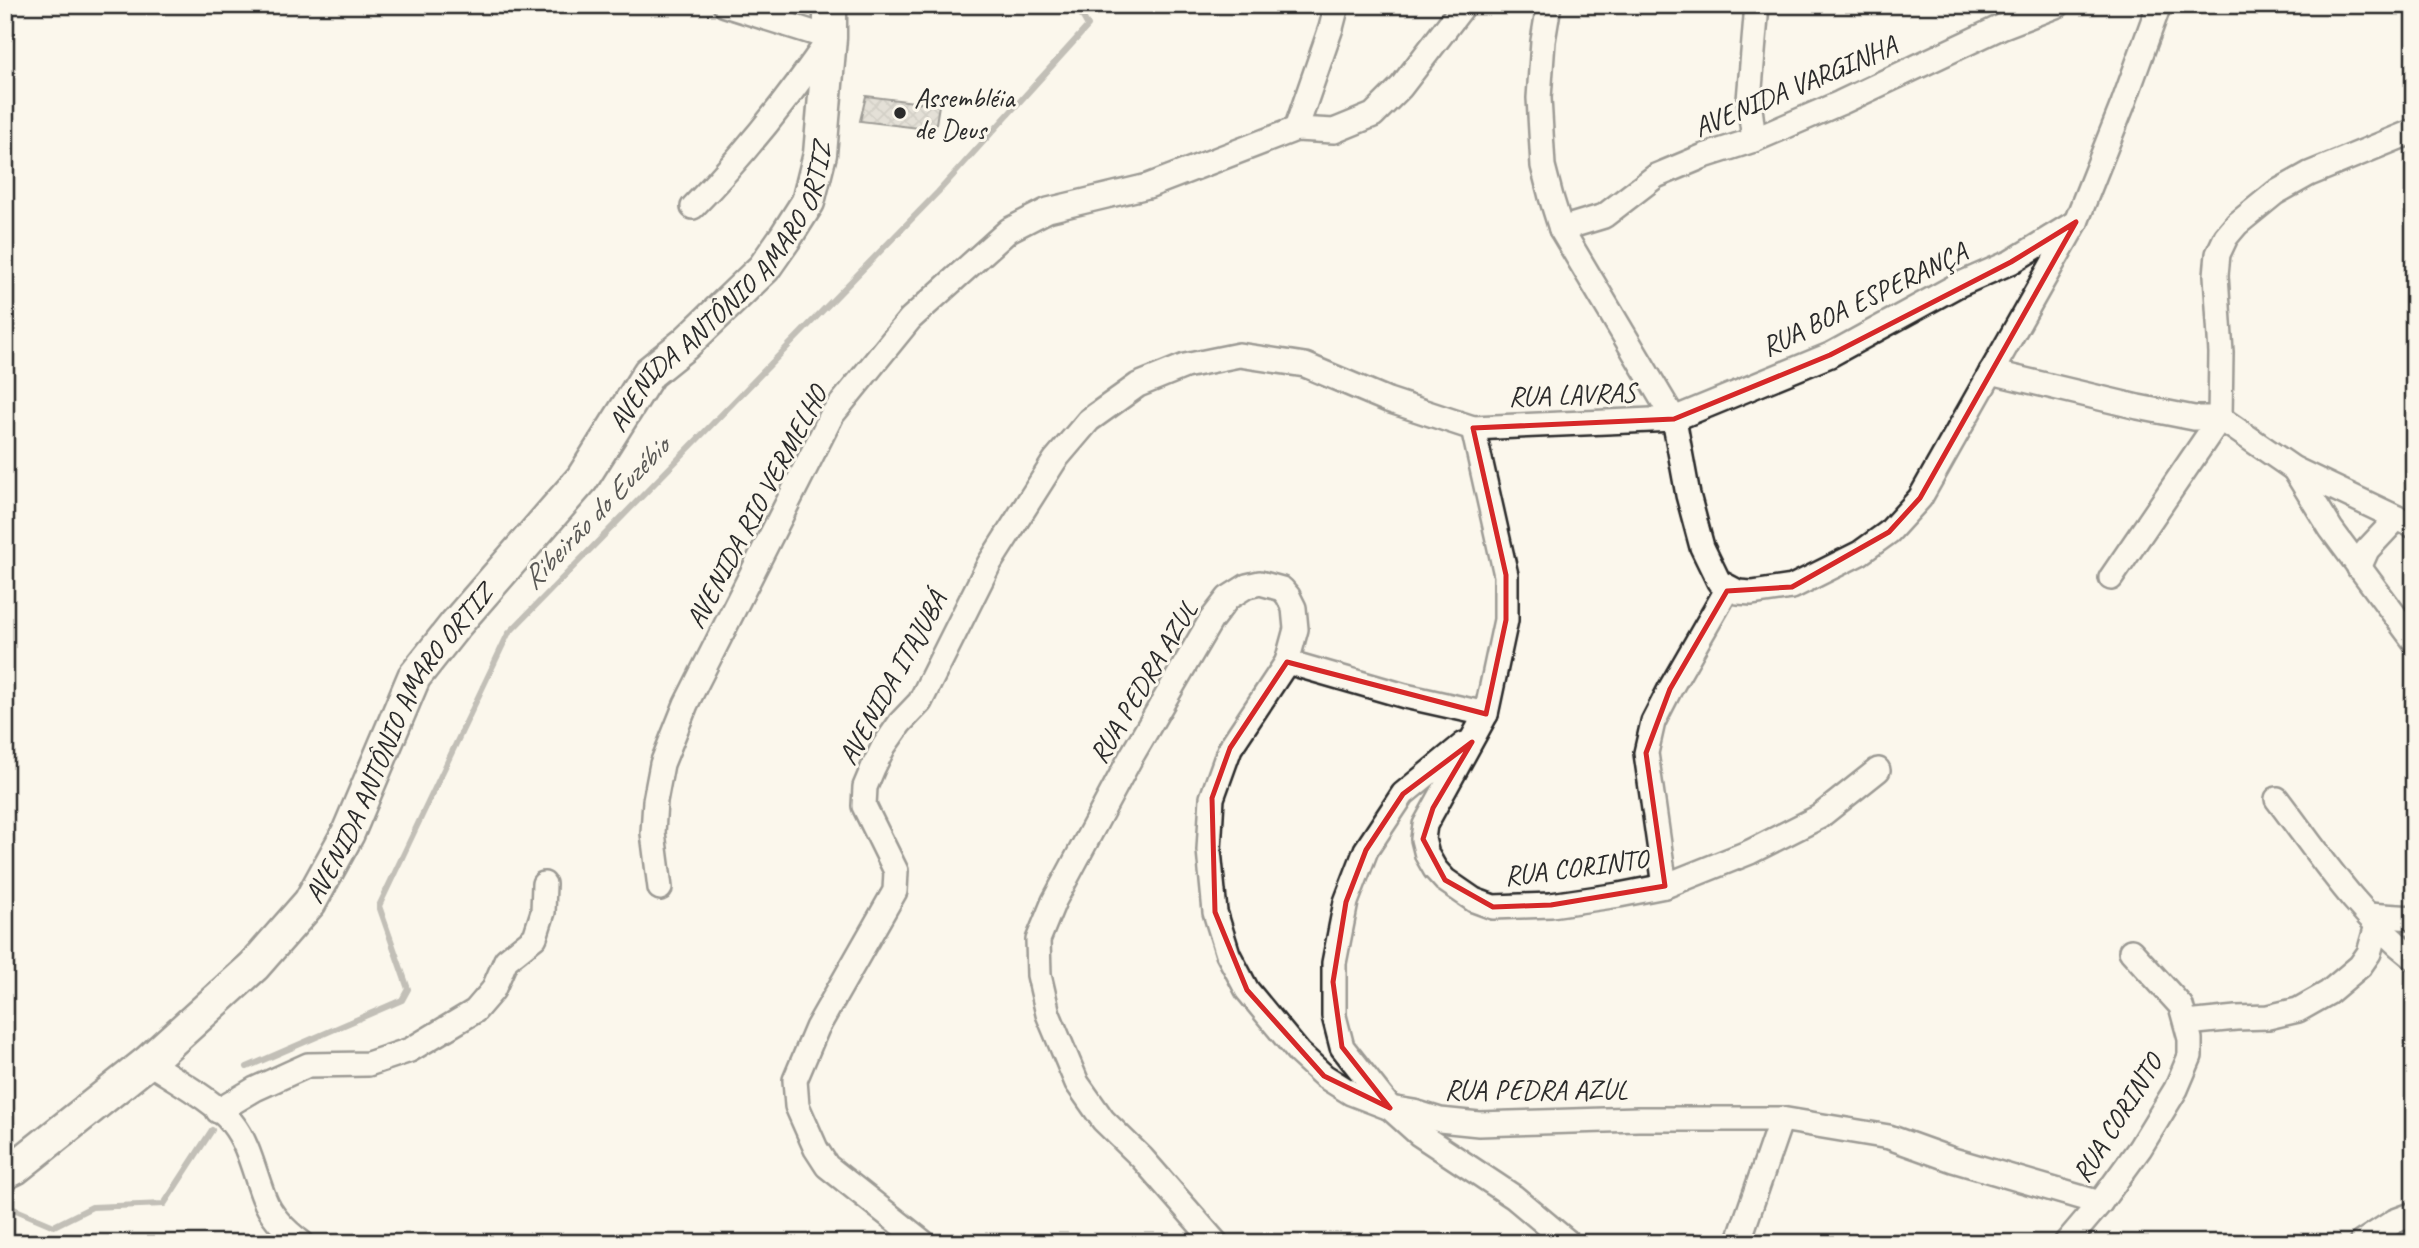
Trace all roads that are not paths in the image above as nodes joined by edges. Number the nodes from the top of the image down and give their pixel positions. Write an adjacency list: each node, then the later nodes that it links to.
1 (725, 5): 9 (street)
2 (830, 5): 9 (street, AVENIDA ANTÔNIO AMARO ORTIZ)
3 (1336, 5): 10 (street)
4 (1464, 5): 10 (street, AVENIDA RIO VERMELHO)
5 (1549, 5): 15 (street)
6 (1757, 5): 12 (street)
7 (2059, 5): 12 (street, AVENIDA VARGINHA)
8 (2159, 5): 14 (street)
9 (830, 38): 13 (street); 38 (street, AVENIDA ANTÔNIO AMARO ORTIZ)
10 (1296, 129): 32 (street, AVENIDA RIO VERMELHO)
11 (2414, 131): 17 (street)
12 (1754, 140): 15 (street, AVENIDA VARGINHA)
13 (693, 207)
14 (2076, 222): 16 (street); 18 (street, RUA BOA ESPERANÇA)
15 (1561, 229): 18 (street)
16 (1992, 372): 17 (street); 24 (street)
17 (2220, 418): 20 (street); 23 (street)
18 (1674, 419): 19 (street, RUA LAVRAS); 24 (street)
19 (1473, 428): 27 (street, RUA CORINTO); 46 (street, AVENIDA ITAJUBÁ)
20 (2294, 469): 21 (street); 22 (street)
21 (2405, 522): 22 (street)
22 (2359, 568): 25 (street)
23 (2111, 578)
24 (1728, 588): 31 (street)
25 (2414, 641)
26 (1287, 662): 27 (street); 39 (street, RUA PEDRA AZUL); 47 (street, RUA PEDRA AZUL)
27 (1482, 724): 31 (street, RUA CORINTO); 39 (street)
28 (1878, 770): 31 (street, RUA CORINTO)
29 (2277, 799): 34 (street)
30 (544, 884): 40 (street)
31 (1664, 886)
32 (660, 888)
33 (2414, 918): 34 (street)
34 (2372, 920): 36 (street); 37 (street)
35 (2131, 951): 37 (street, RUA CORINTO)
36 (2414, 958)
37 (2187, 1023): 43 (street, RUA CORINTO)
38 (148, 1062): 40 (street); 42 (street, AVENIDA ANTÔNIO AMARO ORTIZ)
39 (1390, 1108): 41 (street, RUA PEDRA AZUL); 48 (street)
40 (218, 1111): 45 (street)
41 (1781, 1119): 43 (street, RUA PEDRA AZUL); 49 (street)
42 (5, 1172)
43 (2100, 1203): 50 (street, RUA CORINTO)
44 (2414, 1214): 51 (street)
45 (302, 1243)
46 (924, 1243)
47 (1216, 1243)
48 (1569, 1243)
49 (1738, 1243)
50 (2066, 1243)
51 (2361, 1243)

